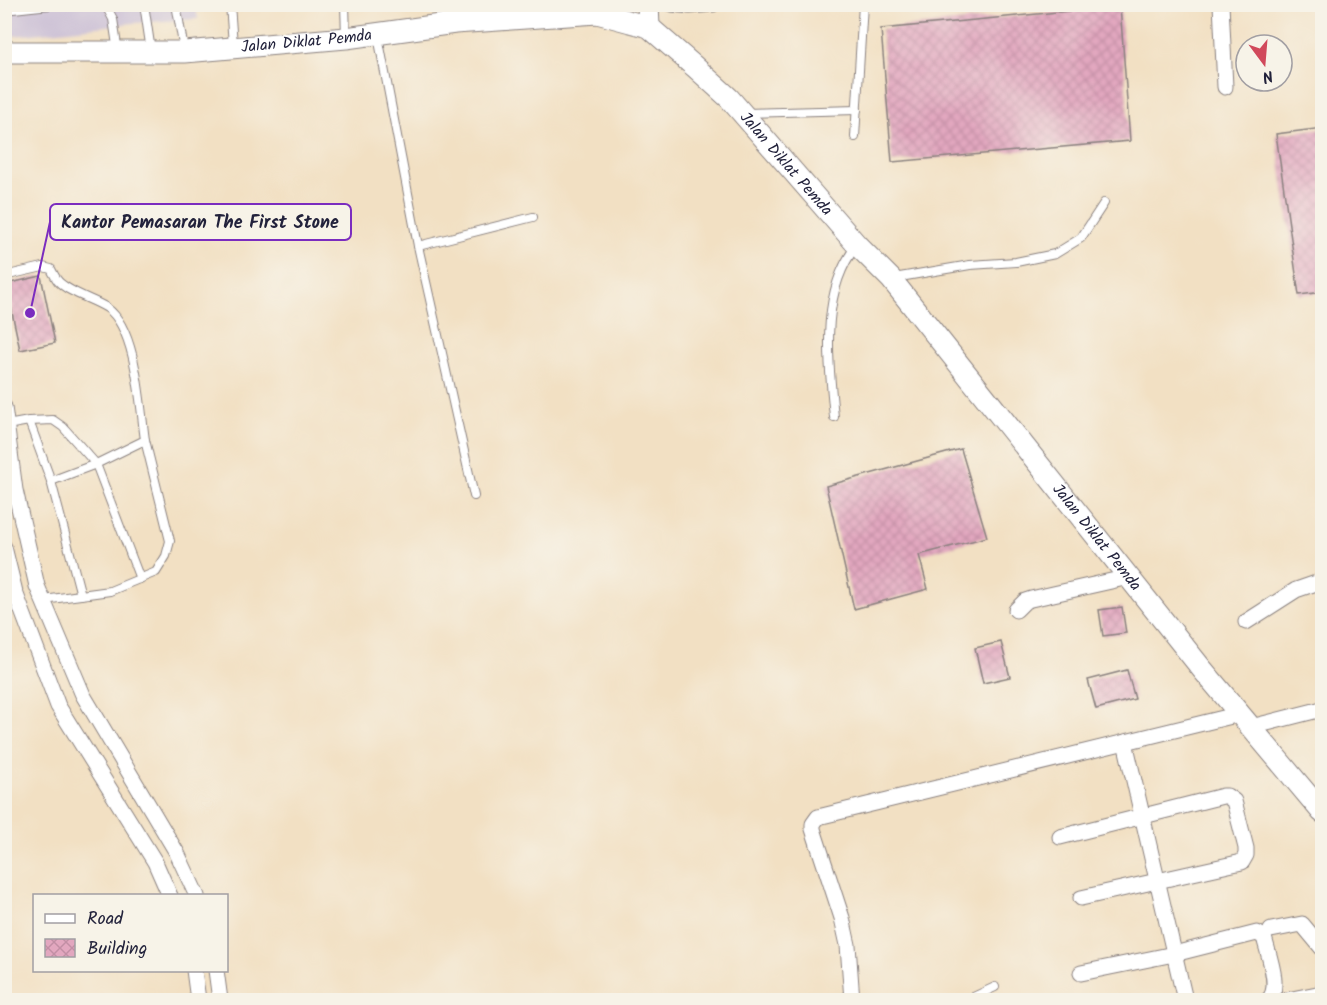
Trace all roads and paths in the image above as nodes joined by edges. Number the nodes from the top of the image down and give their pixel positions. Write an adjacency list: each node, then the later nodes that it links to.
1 (59, 4): 12 (lane)
2 (105, 4): 19 (lane)
3 (144, 4): 21 (lane)
4 (176, 4): 20 (lane)
5 (231, 4): 17 (lane)
6 (345, 4): 16 (lane)
7 (648, 4): 14 (street)
8 (672, 4): 9 (street)
9 (713, 4)
10 (863, 4): 23 (lane)
11 (1221, 4): 22 (street)
12 (4, 10)
13 (452, 14): 14 (street, Jalan Diklat Pemda); 15 (street, Jalan Diklat Pemda)
14 (649, 27): 24 (street, Jalan Diklat Pemda)
15 (378, 34): 16 (street, Jalan Diklat Pemda); 29 (lane)
16 (345, 38): 17 (street, Jalan Diklat Pemda)
17 (234, 48): 20 (street, Jalan Diklat Pemda)
18 (4, 52): 19 (street, Jalan Diklat Pemda)
19 (118, 52): 21 (street, Jalan Diklat Pemda)
20 (184, 52): 21 (street, Jalan Diklat Pemda)
21 (151, 53)
22 (1225, 87)
23 (857, 110): 24 (lane); 25 (lane)
24 (742, 113): 28 (street, Jalan Diklat Pemda)
25 (855, 137)
26 (1104, 203): 31 (lane)
27 (533, 217): 29 (lane)
28 (857, 245): 31 (street, Jalan Diklat Pemda); 33 (lane)
29 (418, 246): 39 (lane)
30 (4, 276): 36 (lane)
31 (891, 279): 41 (street, Jalan Diklat Pemda)
32 (4, 407): 35 (street)
33 (834, 417)
34 (29, 421): 35 (lane); 37 (lane); 38 (lane)
35 (7, 425): 45 (street)
36 (145, 440): 37 (lane); 42 (lane)
37 (96, 464): 38 (lane); 42 (lane)
38 (51, 481): 44 (lane)
39 (474, 496)
40 (4, 547): 55 (street)
41 (1129, 578): 46 (street); 49 (street, Jalan Diklat Pemda)
42 (140, 579): 44 (lane)
43 (1323, 581): 47 (street)
44 (81, 595): 45 (lane)
45 (44, 600): 56 (street)
46 (1016, 610)
47 (1246, 622)
48 (1323, 709): 49 (street)
49 (1246, 721): 50 (street); 51 (street, Jalan Diklat Pemda)
50 (1127, 746): 52 (street); 68 (street)
51 (1323, 812)
52 (1142, 815): 53 (street); 54 (street); 54 (street)
53 (1060, 837)
54 (1156, 881): 57 (street); 60 (street)
55 (169, 894)
56 (196, 894)
57 (1081, 898)
58 (1271, 930): 59 (street)
59 (1323, 948)
60 (1174, 954): 63 (street); 70 (street); 71 (street)
61 (194, 972): 66 (street)
62 (216, 972): 67 (street)
63 (1081, 973)
64 (995, 987): 69 (lane)
65 (1320, 996): 72 (street)
66 (198, 1000)
67 (220, 1000)
68 (852, 1000)
69 (968, 1000)
70 (1185, 1000)
71 (1268, 1000)
72 (1287, 1000)

